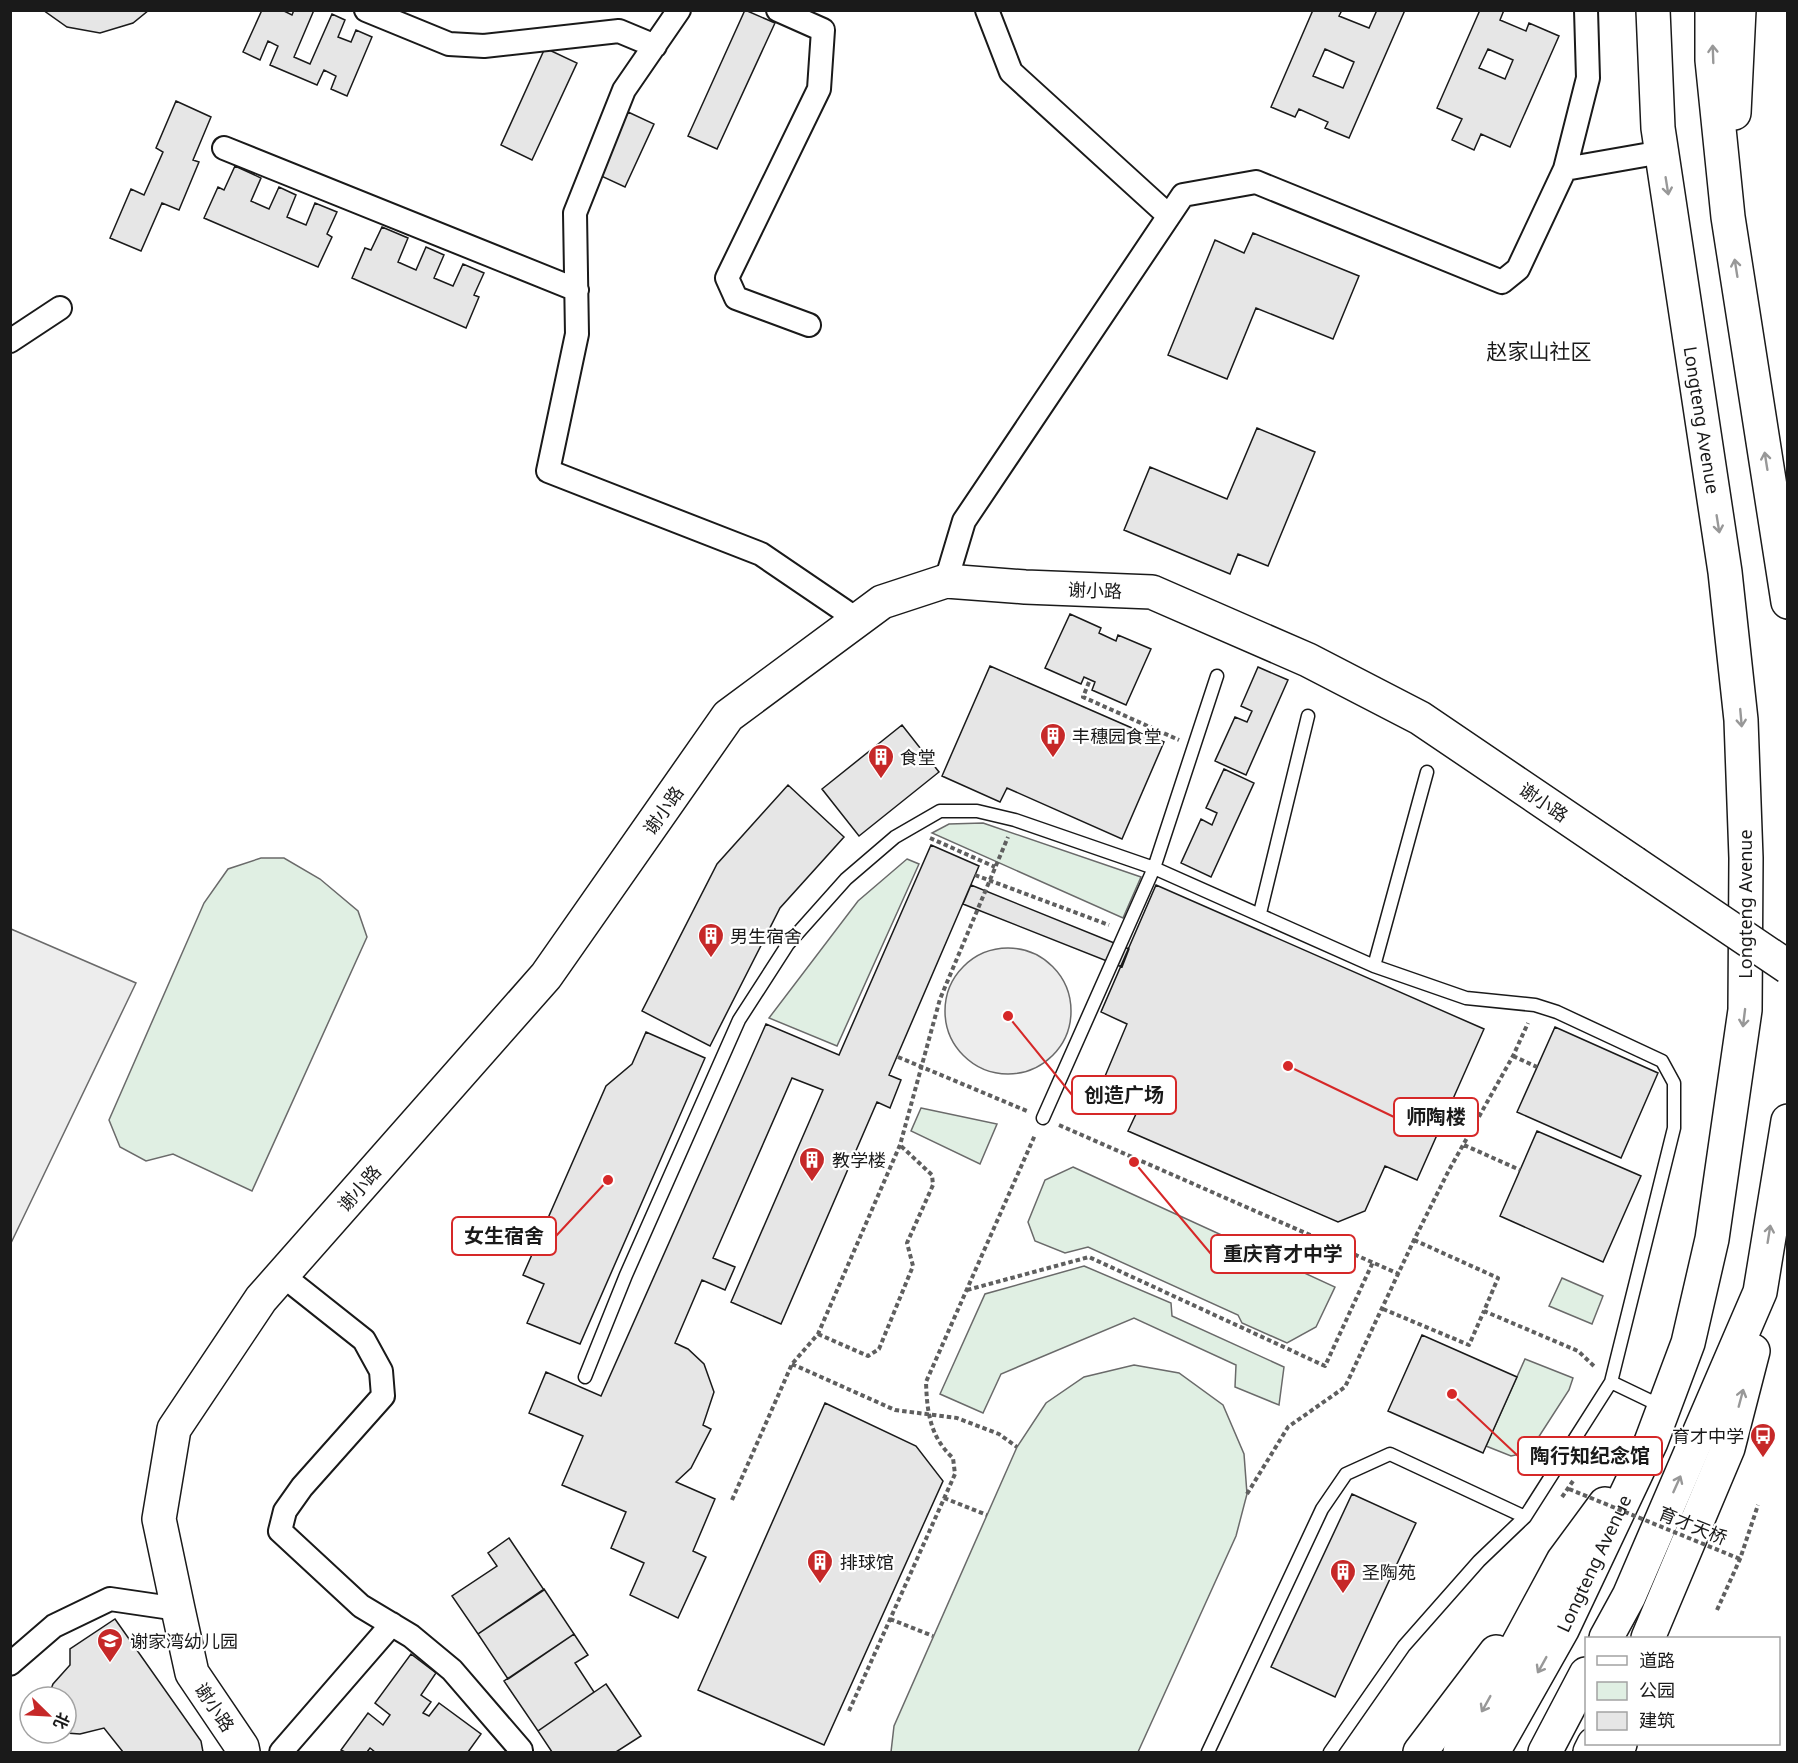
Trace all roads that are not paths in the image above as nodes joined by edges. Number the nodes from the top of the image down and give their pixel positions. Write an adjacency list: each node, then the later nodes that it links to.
1 (366, 10): 10 (street)
2 (679, 10): 10 (street)
3 (778, 10): 18 (street)
4 (987, 10): 14 (street)
5 (1636, 10): 11 (main road)
6 (1653, 10): 11 (main road, Longteng Avenue)
7 (1712, 10): 15 (main road, one-way to 7)
8 (1739, 10): 15 (main road)
9 (1584, 13): 13 (street)
10 (655, 46): 16 (street)
11 (1660, 140): 13 (street); 36 (main road, Longteng Avenue, one-way to 36)
12 (224, 148): 16 (street)
13 (1565, 169): 14 (street)
14 (1168, 215): 20 (street)
15 (1728, 217): 21 (main road, one-way to 15)
16 (577, 290): 22 (street)
17 (60, 308): 19 (street)
18 (809, 325)
19 (10, 341)
20 (946, 581): 22 (main road, 谢小路); 29 (main road, 谢小路, bridge)
21 (1788, 602)
22 (858, 620): 32 (main road, 谢小路)
23 (1217, 676): 26 (lane)
24 (1308, 716): 27 (lane)
25 (1426, 772): 28 (lane)
26 (1154, 868): 27 (lane); 30 (lane); 34 (lane)
27 (1260, 913): 28 (lane)
28 (1374, 966): 35 (lane)
29 (1788, 967)
30 (1043, 1118)
31 (1788, 1121): 33 (main road, one-way to 31)
32 (282, 1275): 42 (main road, 谢小路); 43 (street)
33 (1760, 1292): 38 (main road, one-way to 33); 41 (main road, one-way to 33)
34 (585, 1377)
35 (1611, 1382): 36 (lane); 39 (lane)
36 (1664, 1407): 37 (main road, Longteng Avenue)
37 (1651, 1442): 40 (main road); 56 (main road, Longteng Avenue, one-way to 56)
38 (1701, 1513): 41 (main road); 45 (main road); 46 (main road)
39 (1525, 1517): 52 (lane); 53 (lane)
40 (1563, 1562): 54 (main road); 55 (main road, one-way to 55)
41 (1629, 1596): 44 (main road)
42 (178, 1609): 47 (street); 50 (main road, 谢小路)
43 (392, 1624): 49 (street); 51 (street)
44 (1607, 1637)
45 (1648, 1637)
46 (1660, 1637)
47 (10, 1664)
48 (1585, 1678): 57 (main road)
49 (521, 1750)
50 (243, 1752)
51 (281, 1752)
52 (1208, 1752)
53 (1330, 1752)
54 (1420, 1752)
55 (1460, 1752)
56 (1492, 1752)
57 (1545, 1752)

